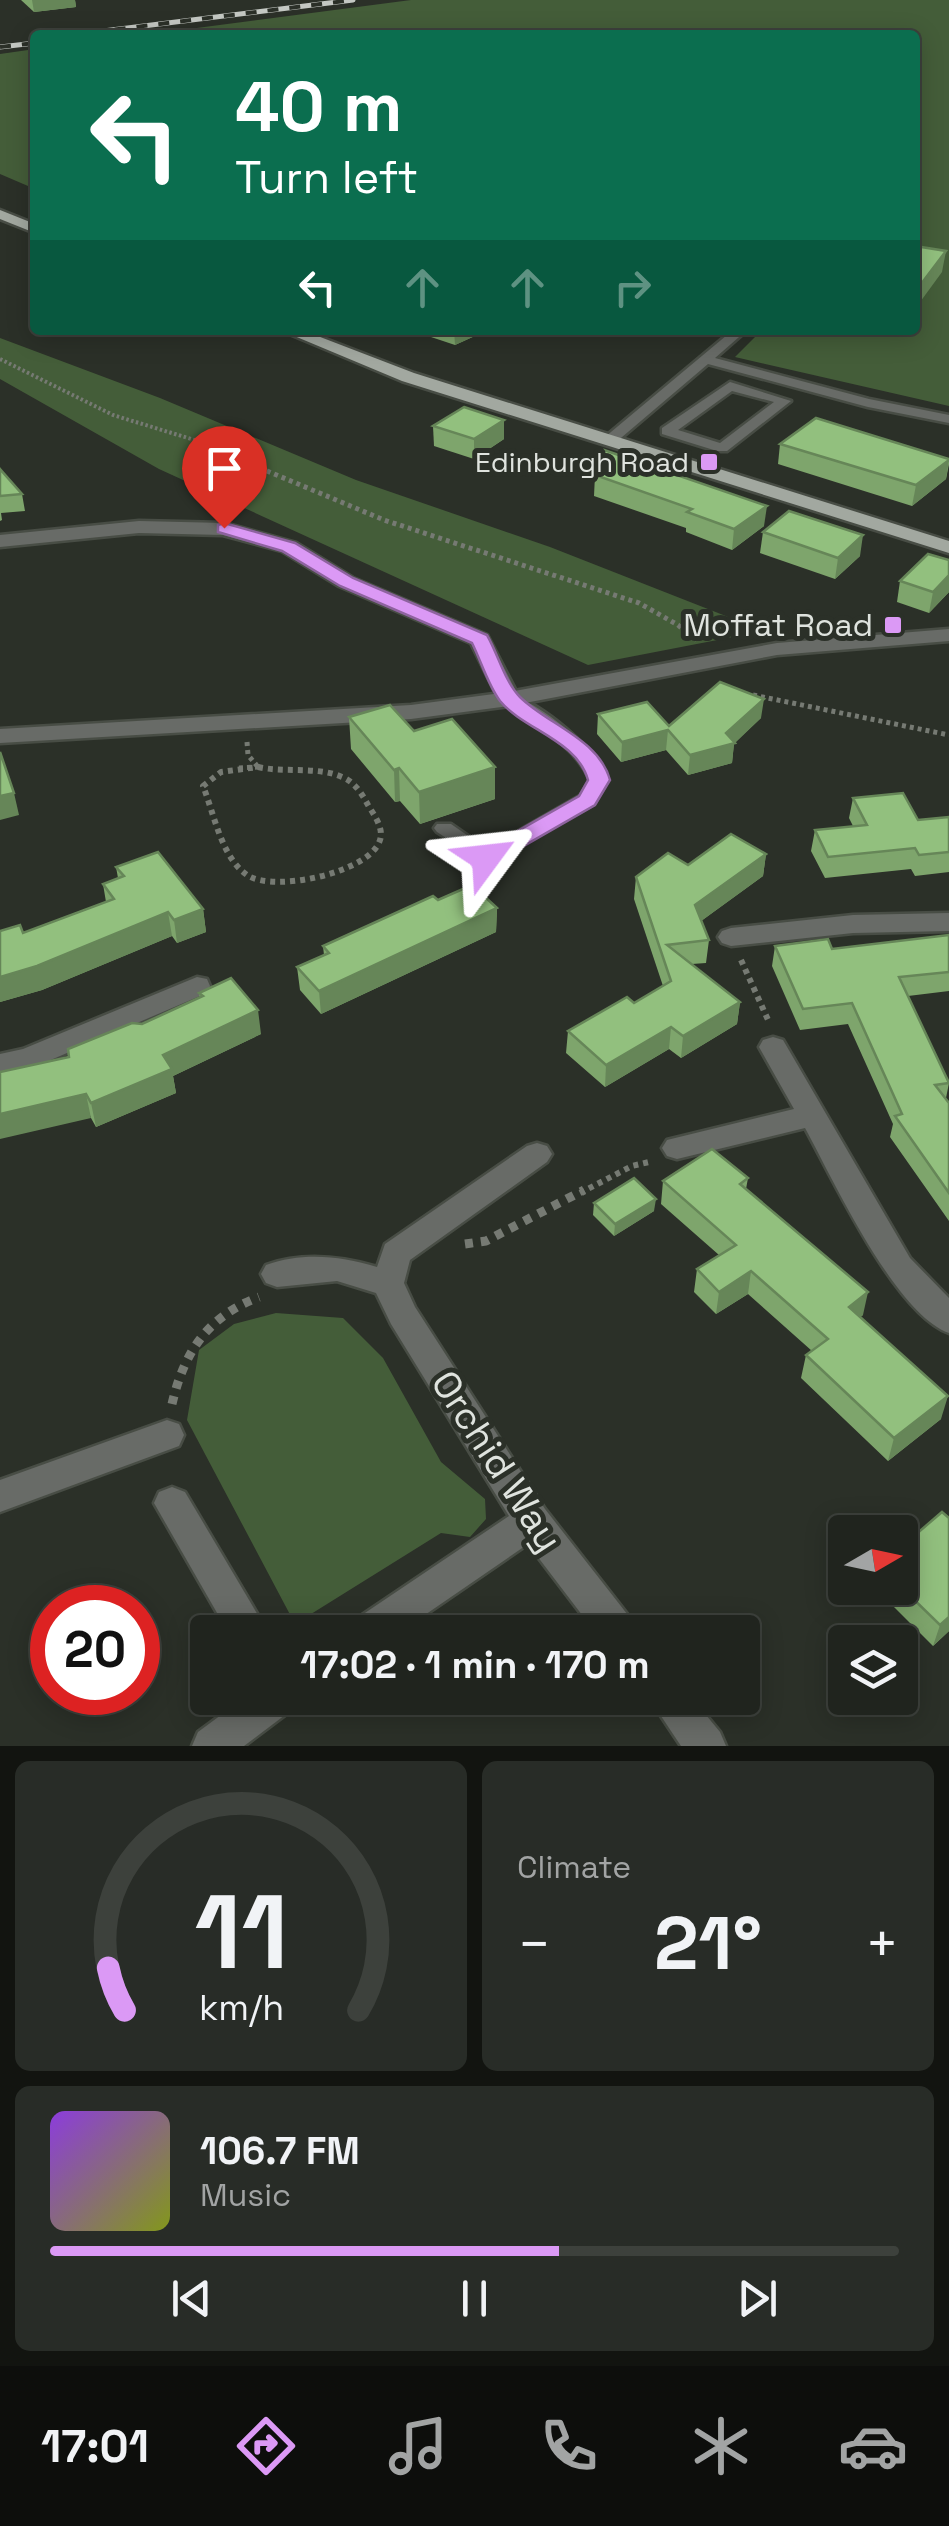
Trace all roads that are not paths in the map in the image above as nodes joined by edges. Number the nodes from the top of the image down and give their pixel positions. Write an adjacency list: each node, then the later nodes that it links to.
1 (0, 214): 2 (main road)
2 (30, 227)
3 (301, 335): 8 (main road)
4 (735, 335): 5 (lane)
5 (703, 363): 6 (lane); 7 (lane); 8 (lane)
6 (730, 386): 6 (lane)
7 (949, 419)
8 (610, 440): 10 (main road)
9 (0, 542): 12 (street)
10 (949, 548)
11 (949, 634): 12 (street)
12 (509, 698): 13 (street); 14 (lane)
13 (0, 736)
14 (444, 828)
15 (949, 922): 16 (street)
16 (731, 937)
17 (196, 986): 19 (street)
18 (772, 1047): 20 (street)
19 (0, 1064)
20 (810, 1116): 21 (street); 25 (street)
21 (677, 1148)
22 (538, 1154): 23 (street)
23 (392, 1268): 24 (street); 29 (street, Orchid Way)
24 (277, 1274)
25 (949, 1319)
26 (167, 1435): 27 (street)
27 (0, 1496)
28 (172, 1503): 30 (street)
29 (532, 1521): 31 (street); 32 (street, Orchid Way)
30 (239, 1615)
31 (394, 1615)
32 (605, 1615)
33 (253, 1715): 35 (street)
34 (681, 1715): 36 (street)
35 (212, 1746)
36 (706, 1746)

